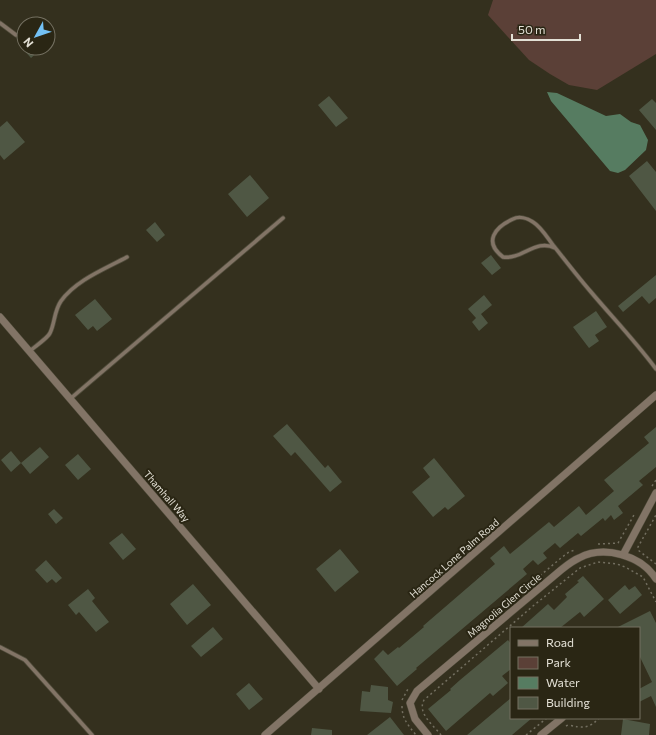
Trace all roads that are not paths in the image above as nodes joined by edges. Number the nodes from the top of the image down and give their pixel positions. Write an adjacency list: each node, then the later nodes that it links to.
1 (0, 23): 2 (lane)
2 (16, 35)
3 (283, 218): 10 (lane)
4 (555, 248): 4 (lane); 8 (lane)
5 (127, 258): 7 (lane)
6 (0, 317): 7 (street, Thamhall Way)
7 (30, 351): 10 (street, Thamhall Way)
8 (656, 369)
9 (656, 395): 15 (street, Hancock Lone Palm Road)
10 (70, 399): 15 (street, Thamhall Way)
11 (656, 493): 12 (street)
12 (624, 556): 13 (street, Magnolia Glen Circle); 19 (street, Magnolia Glen Circle)
13 (656, 579)
14 (0, 647): 17 (lane)
15 (319, 689): 18 (street, Hancock Lone Palm Road)
16 (561, 719): 20 (street)
17 (92, 735)
18 (265, 735)
19 (428, 735)
20 (541, 735)

